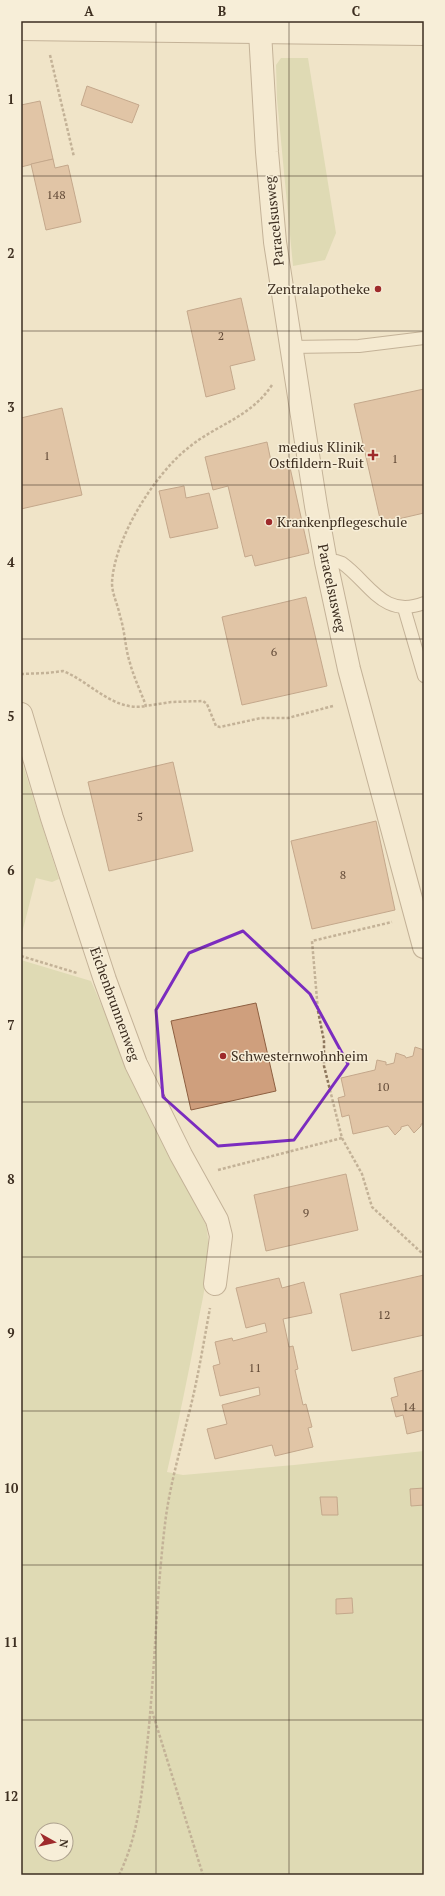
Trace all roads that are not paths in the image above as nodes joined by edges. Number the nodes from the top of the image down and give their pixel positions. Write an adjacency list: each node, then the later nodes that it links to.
1 (213, 26): 2 (street); 3 (street)
2 (21, 29)
3 (260, 32): 4 (street); 6 (street, Paracelsusweg)
4 (424, 34)
5 (424, 338): 6 (lane)
6 (292, 357): 7 (street, Paracelsusweg)
7 (326, 562): 9 (lane); 12 (street, Paracelsusweg)
8 (424, 603): 9 (lane)
9 (404, 608): 10 (lane)
10 (424, 676)
11 (21, 714): 13 (street, Eichenbrunnenweg)
12 (424, 947)
13 (215, 1284)

